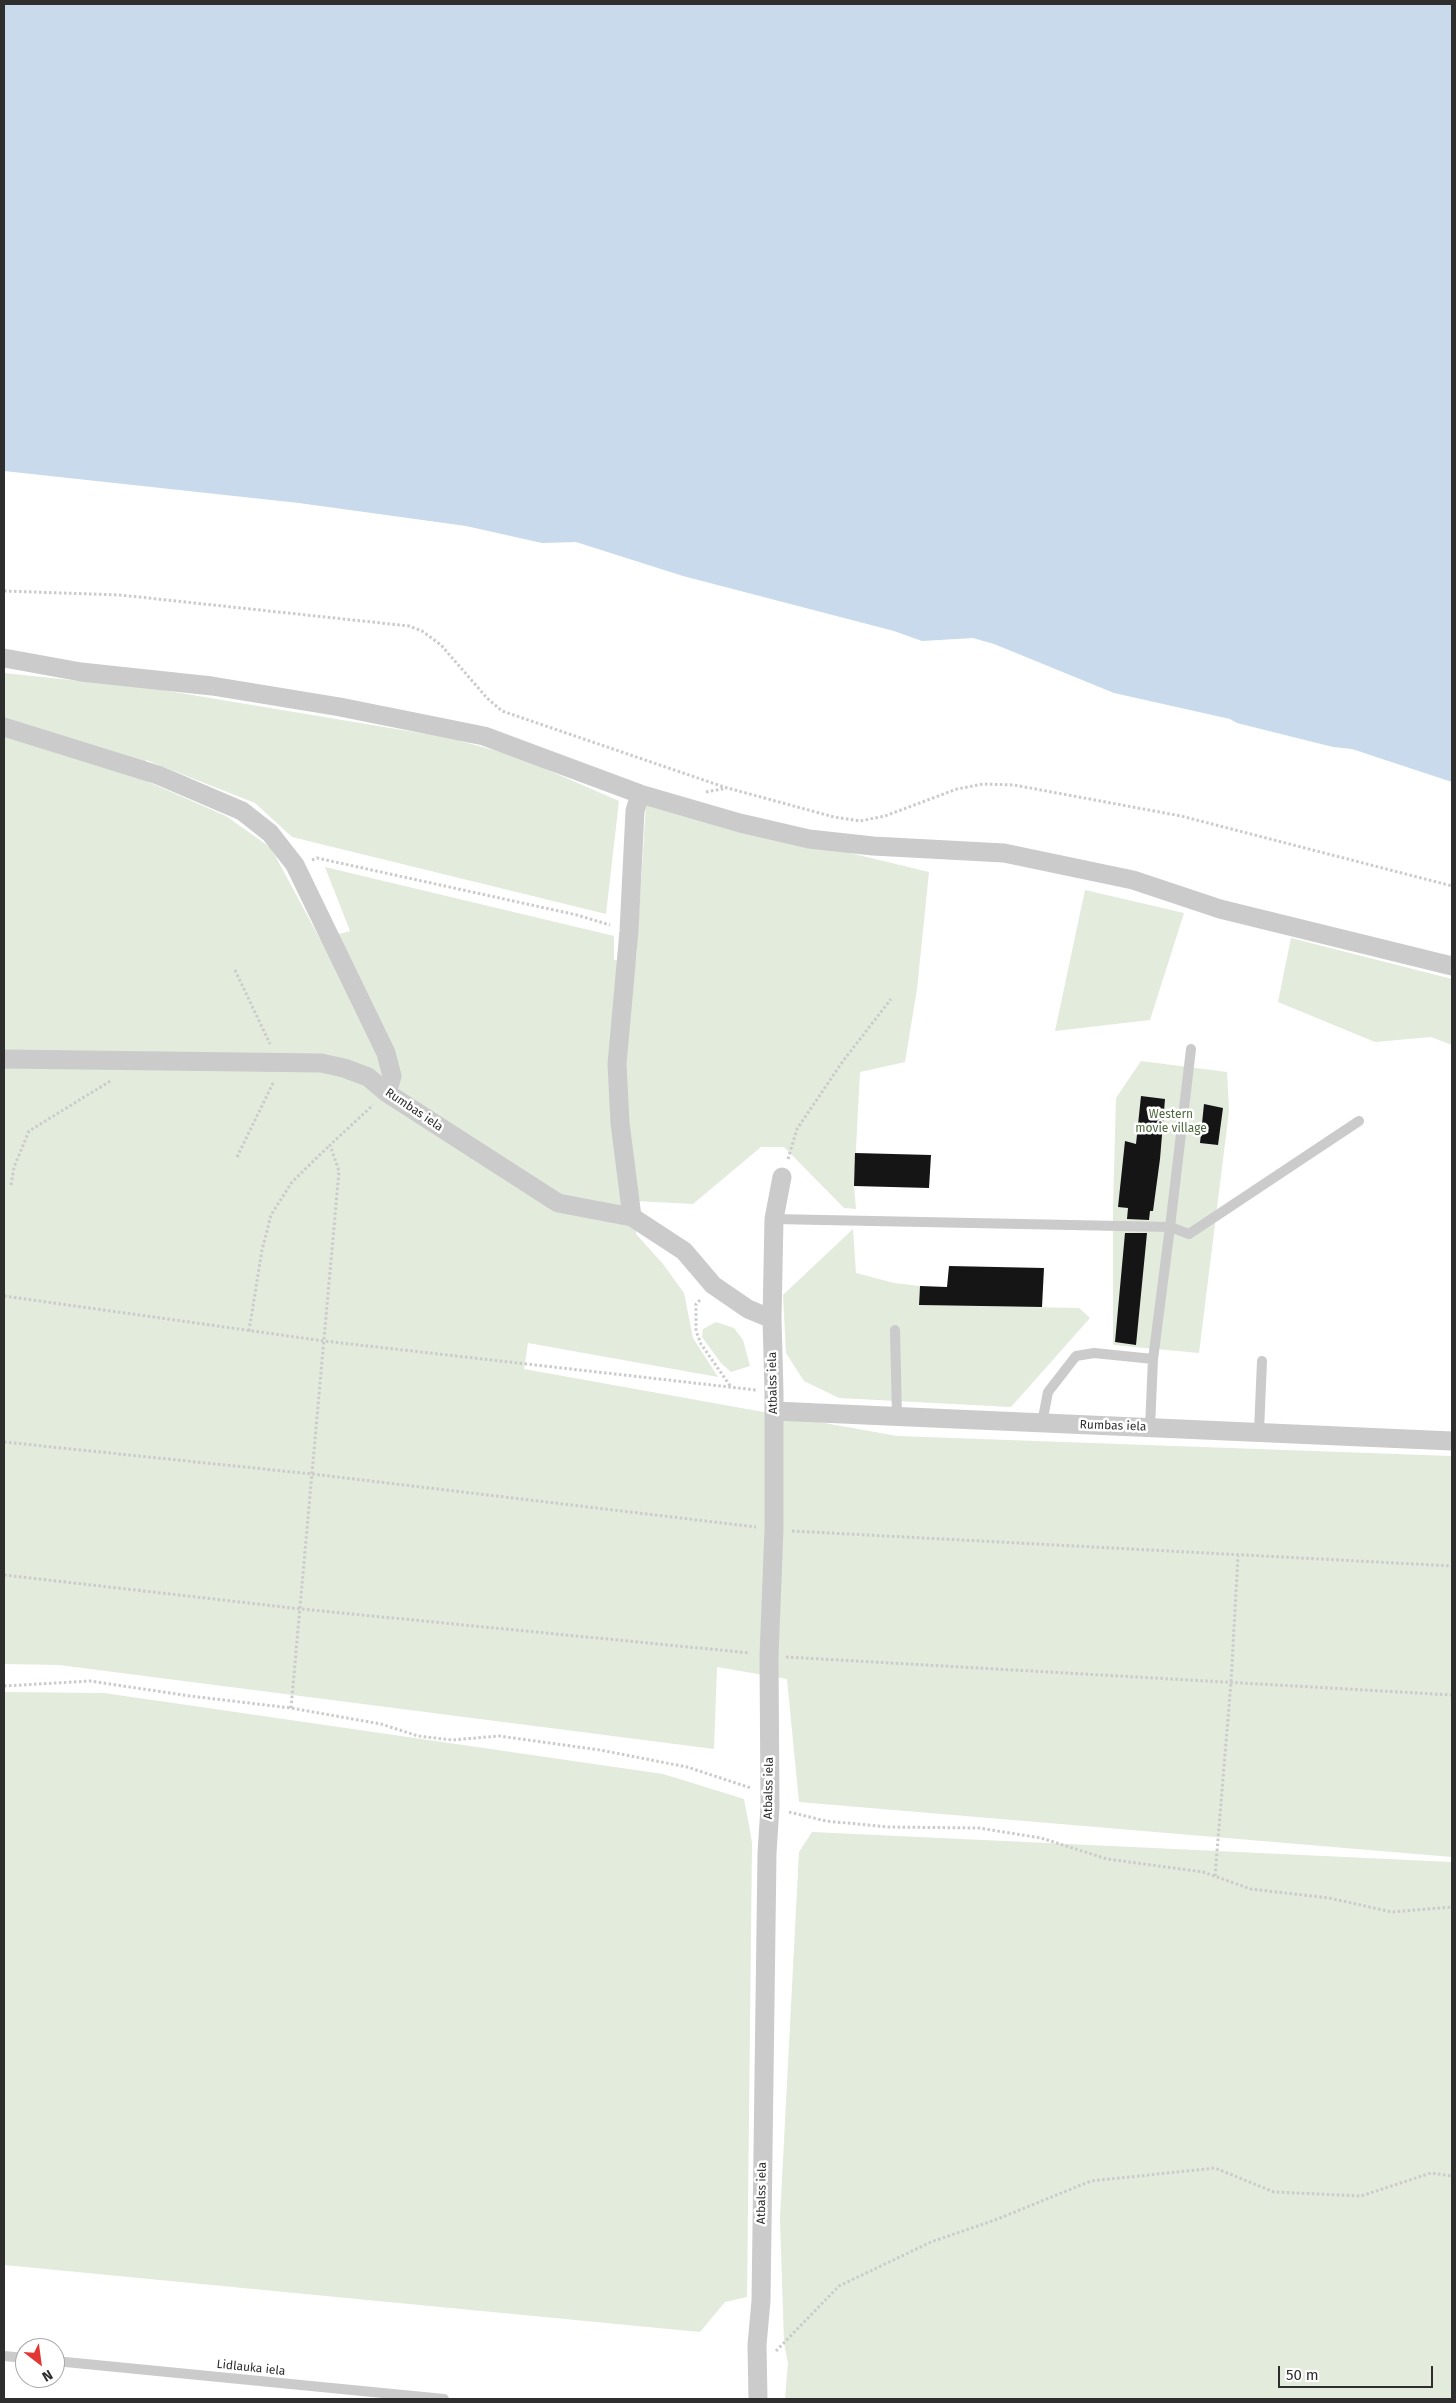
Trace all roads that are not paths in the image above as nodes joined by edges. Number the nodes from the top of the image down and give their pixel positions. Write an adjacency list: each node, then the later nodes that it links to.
1 (4, 658): 3 (street)
2 (4, 727): 7 (street)
3 (640, 794): 4 (street); 10 (street)
4 (1452, 966)
5 (1191, 1049): 12 (lane)
6 (4, 1058): 7 (street, Rumbas iela)
7 (387, 1092): 10 (street, Rumbas iela)
8 (1359, 1121): 12 (lane)
9 (782, 1177): 11 (street, Atbalss iela)
10 (632, 1217): 13 (street, Rumbas iela)
11 (774, 1219): 12 (lane); 13 (street, Atbalss iela)
12 (1170, 1228): 15 (lane)
13 (772, 1319): 17 (street, Atbalss iela)
14 (895, 1330): 18 (lane)
15 (1153, 1359): 19 (lane); 20 (lane)
16 (1262, 1360): 21 (lane)
17 (774, 1411): 18 (street, Rumbas iela); 25 (street, Atbalss iela)
18 (897, 1417): 19 (street, Rumbas iela)
19 (1042, 1424): 20 (street, Rumbas iela)
20 (1150, 1427): 21 (street, Rumbas iela)
21 (1259, 1431): 22 (street, Rumbas iela)
22 (1452, 1441)
23 (65, 2362): 24 (lane, Lidlauka iela)
24 (444, 2399)
25 (758, 2399)

